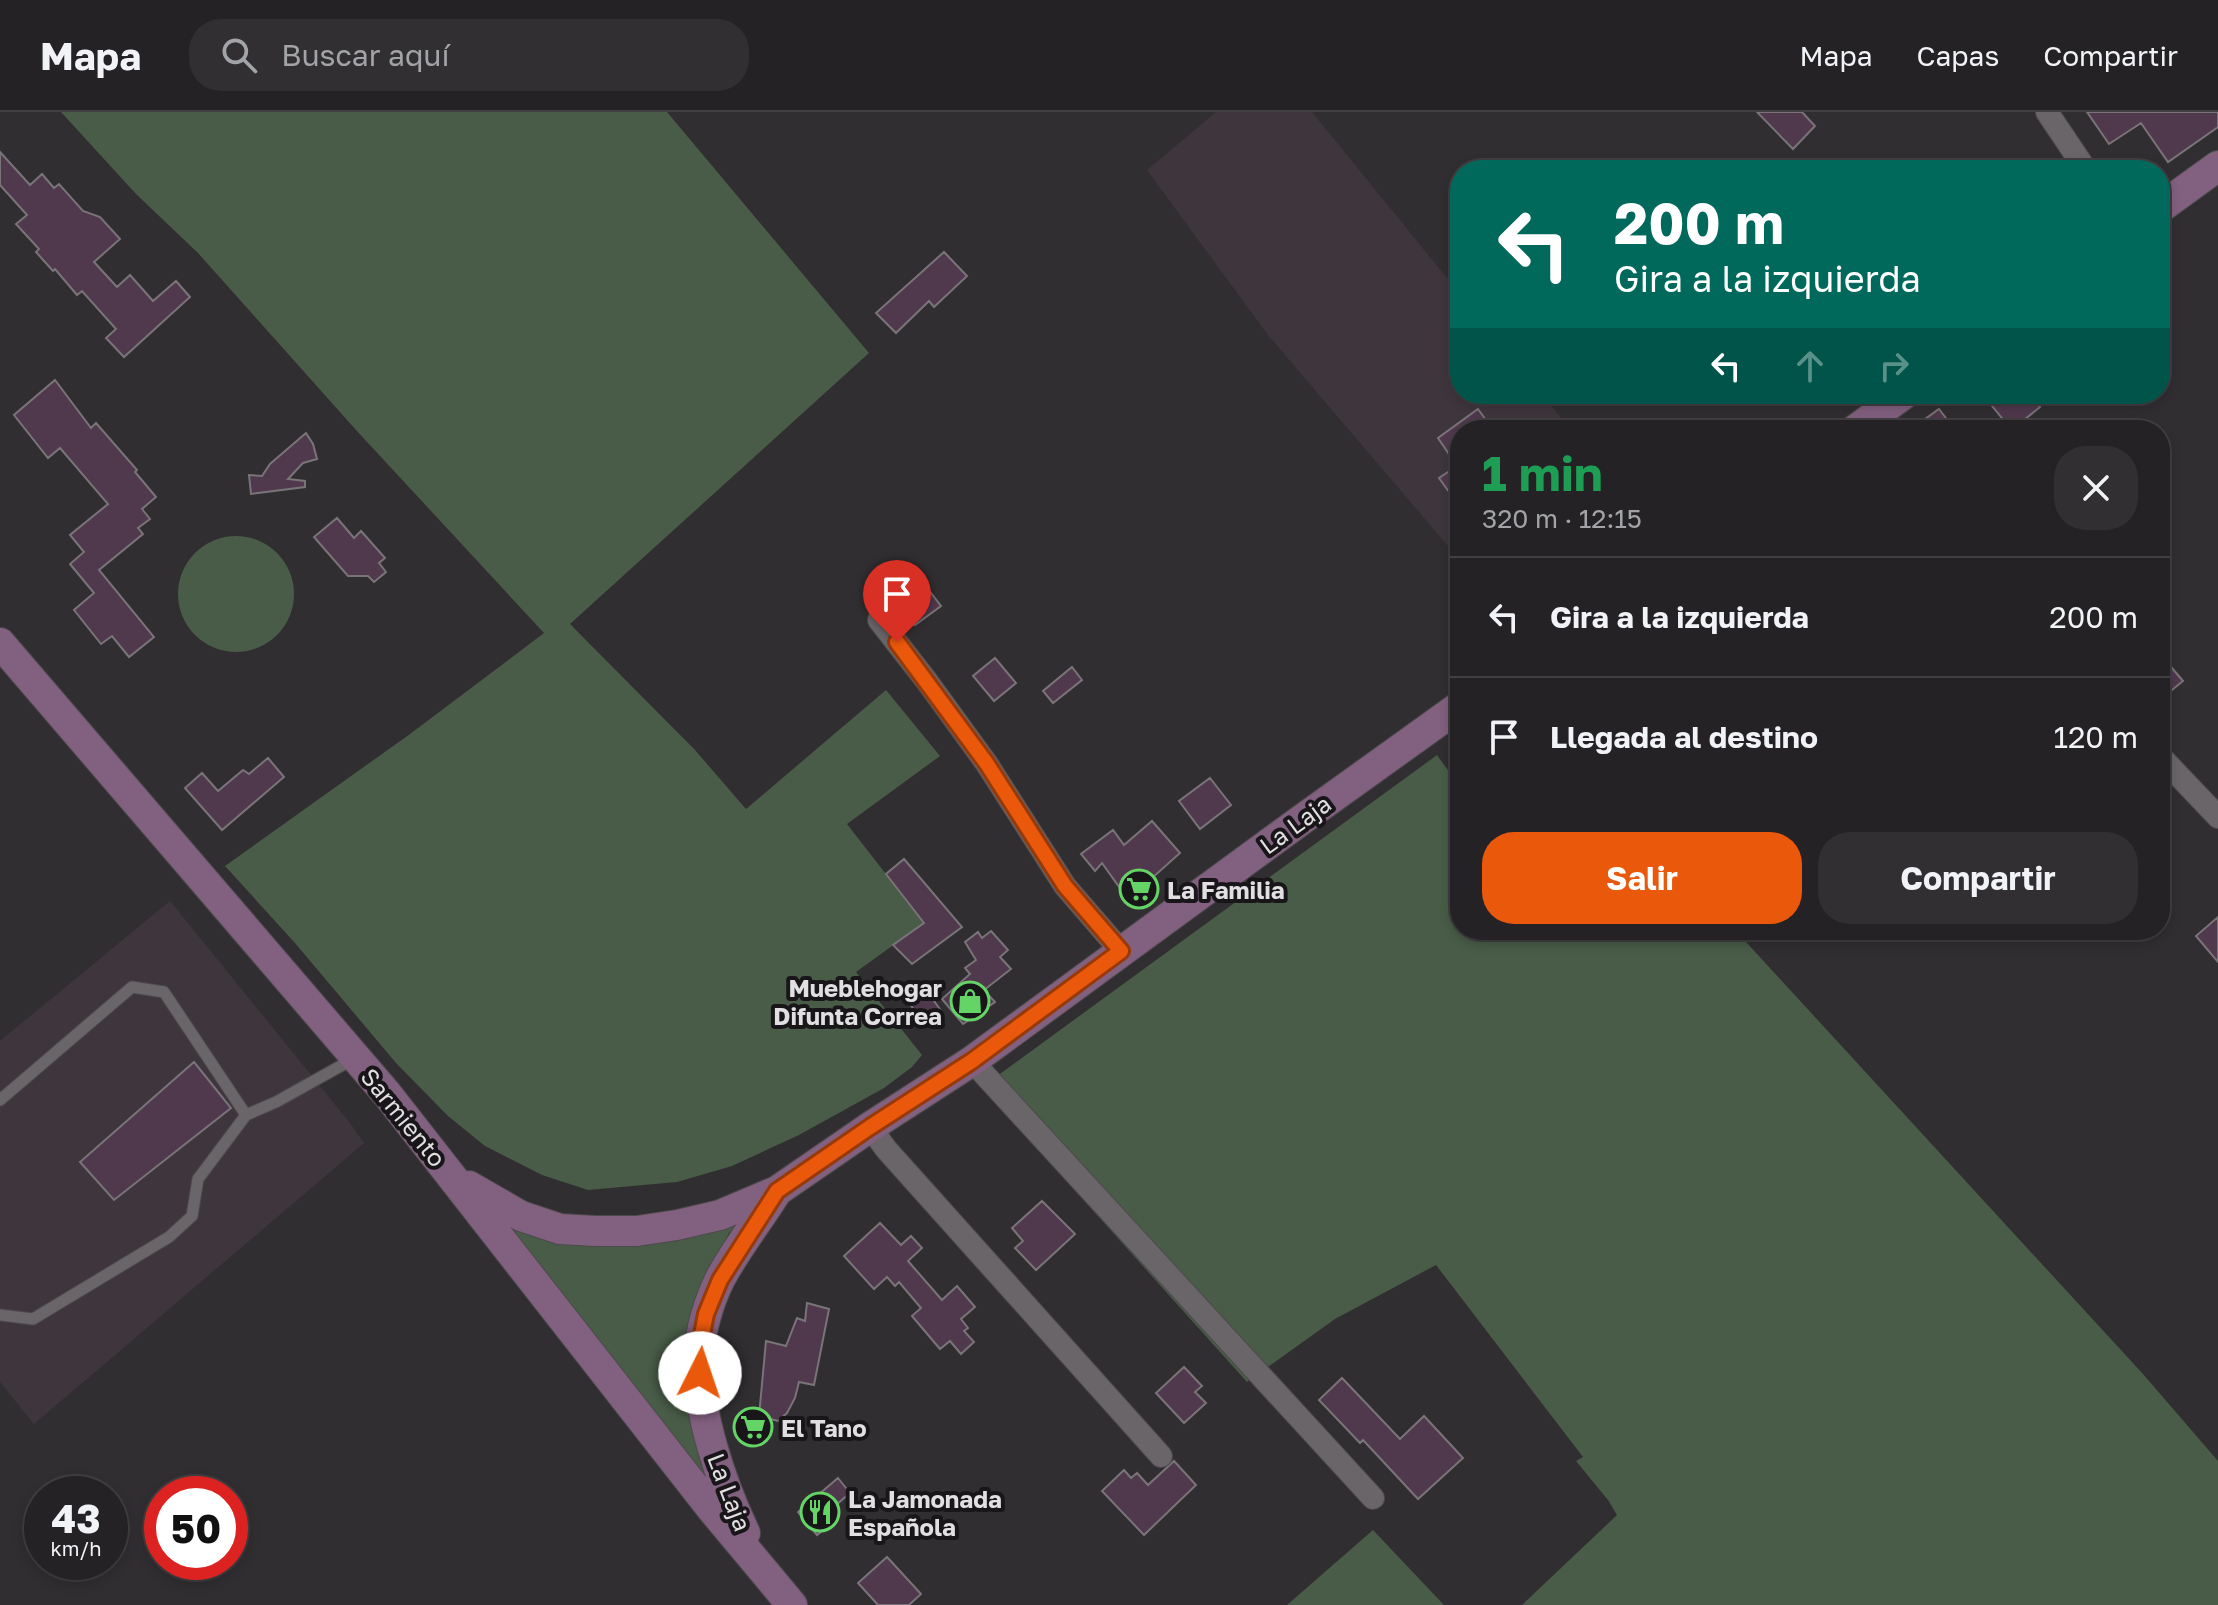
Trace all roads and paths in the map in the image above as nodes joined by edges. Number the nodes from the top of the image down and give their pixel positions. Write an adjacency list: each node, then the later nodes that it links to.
1 (2047, 112): 2 (street)
2 (2079, 160)
3 (2218, 166): 4 (main road)
4 (2170, 201)
5 (1891, 404): 6 (main road)
6 (1869, 420)
7 (879, 620): 12 (street)
8 (0, 643): 13 (main road, Sarmiento)
9 (1450, 713): 12 (main road, La Laja)
10 (2170, 767): 11 (street)
11 (2218, 817)
12 (1121, 951): 14 (main road, La Laja)
13 (355, 1058): 16 (lane); 18 (main road, Sarmiento)
14 (972, 1061): 17 (main road, La Laja); 22 (street)
15 (0, 1100): 16 (lane)
16 (246, 1115): 20 (lane)
17 (870, 1127): 19 (main road, La Laja); 21 (street)
18 (453, 1177): 19 (main road, La Laja); 23 (main road, Sarmiento)
19 (777, 1191): 23 (main road, La Laja)
20 (0, 1315)
21 (1161, 1456)
22 (1373, 1498)
23 (763, 1571): 24 (main road, Sarmiento)
24 (792, 1605)

